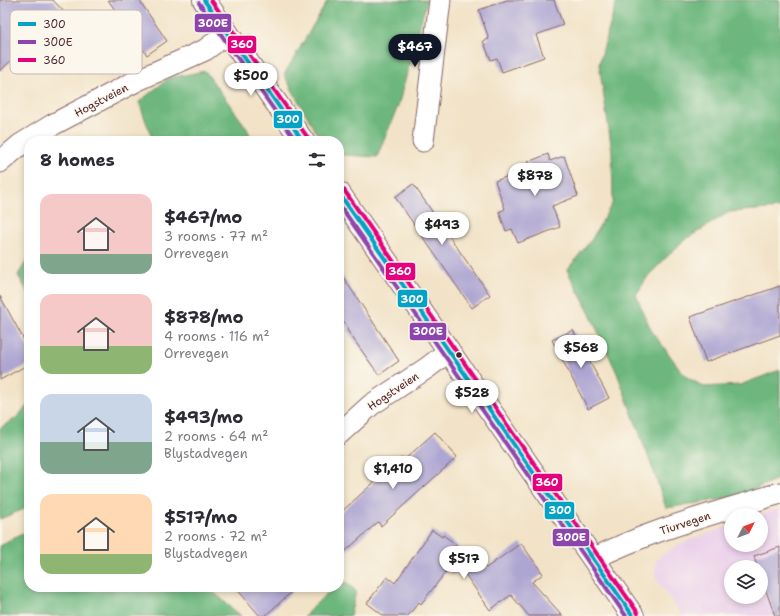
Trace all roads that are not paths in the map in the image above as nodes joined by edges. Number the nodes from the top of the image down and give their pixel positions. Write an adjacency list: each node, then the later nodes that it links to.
1 (204, 0): 3 (main road)
2 (440, 0): 6 (street)
3 (228, 33): 4 (street, Hogstveien); 5 (main road)
4 (35, 136)
5 (300, 136)
6 (423, 141)
7 (24, 143): 8 (street, Hogstveien)
8 (0, 162)
9 (344, 200): 10 (main road)
10 (449, 351): 11 (street, Hogstveien); 13 (main road)
11 (344, 429)
12 (780, 493): 13 (street, Tiurvegen)
13 (593, 559): 14 (main road)
14 (633, 616)

